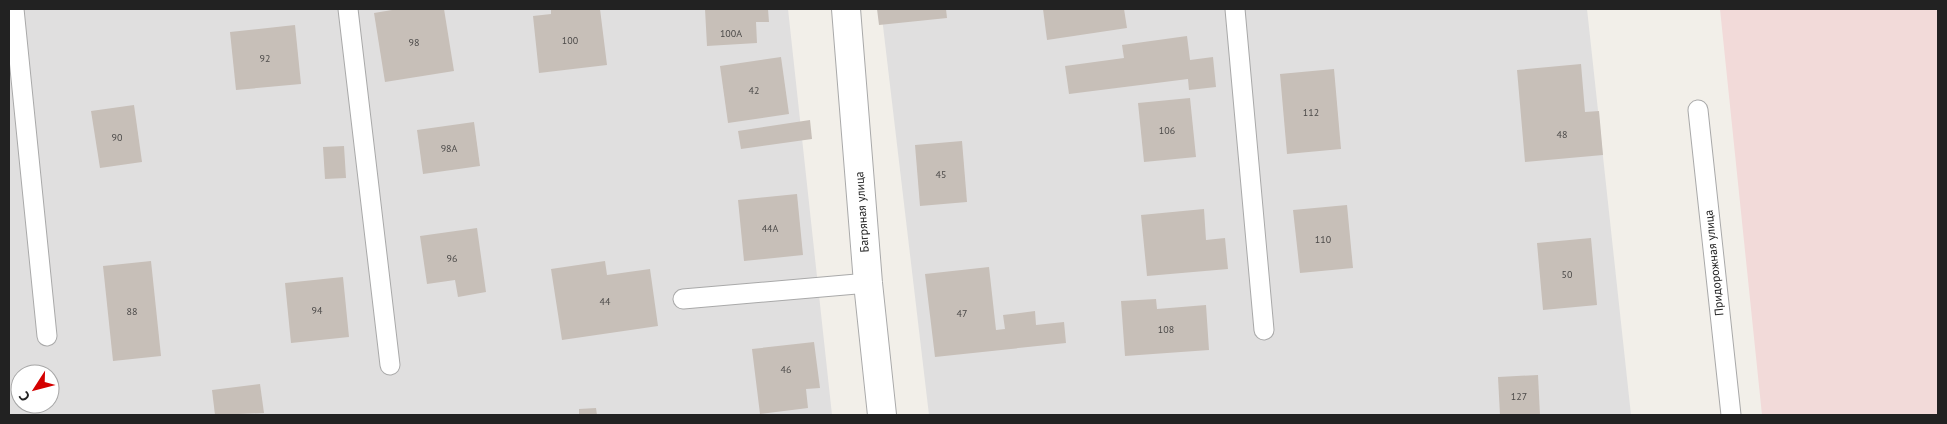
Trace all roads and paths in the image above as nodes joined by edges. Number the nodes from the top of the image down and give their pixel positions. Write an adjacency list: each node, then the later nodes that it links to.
1 (14, 9): 9 (lane)
2 (348, 9): 10 (lane)
3 (846, 9): 6 (street, Багряная улица)
4 (1235, 9): 8 (lane)
5 (1698, 110): 12 (lane, Придорожная улица)
6 (868, 283): 7 (lane); 11 (street, Багряная улица)
7 (683, 299)
8 (1264, 330)
9 (47, 336)
10 (390, 365)
11 (882, 415)
12 (1731, 415)

